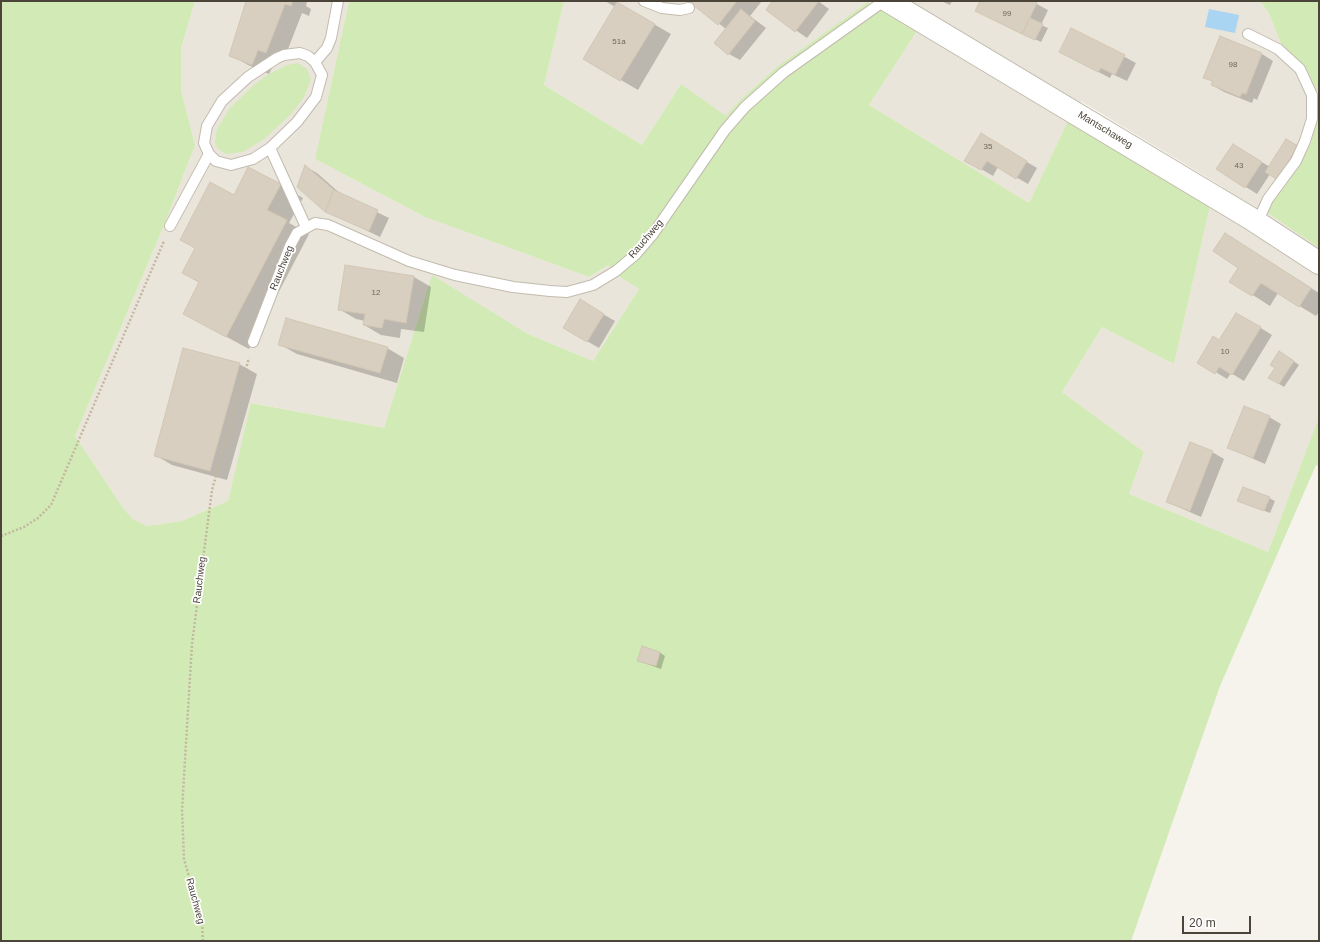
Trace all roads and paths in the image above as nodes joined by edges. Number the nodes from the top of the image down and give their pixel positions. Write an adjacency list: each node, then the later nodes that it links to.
1 (338, 1): 7 (lane)
2 (644, 1): 5 (lane)
3 (884, 1): 12 (lane, Rauchweg)
4 (888, 1): 10 (street, Mantschaweg)
5 (689, 8)
6 (1248, 34): 10 (lane)
7 (315, 62): 8 (lane); 9 (lane)
8 (270, 148): 9 (lane); 12 (lane)
9 (209, 154): 11 (lane)
10 (1257, 223): 13 (street, Mantschaweg)
11 (170, 226): 15 (path)
12 (306, 227): 14 (lane, Rauchweg)
13 (1319, 263)
14 (253, 342): 16 (path, Rauchweg)
15 (1, 536)
16 (203, 941)

